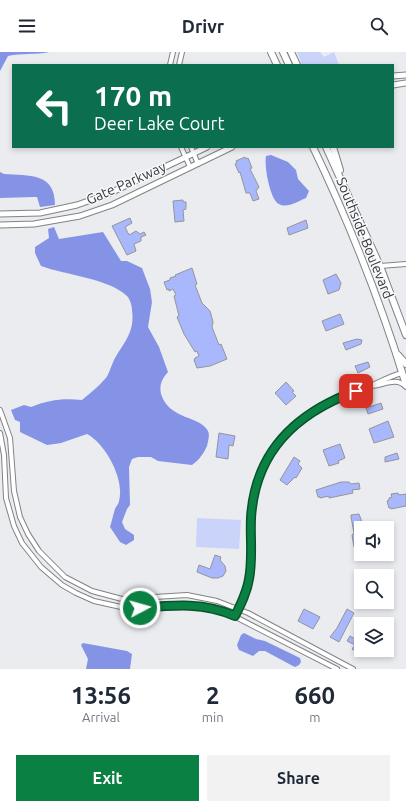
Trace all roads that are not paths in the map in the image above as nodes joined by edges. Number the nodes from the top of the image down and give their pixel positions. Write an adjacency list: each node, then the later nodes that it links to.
1 (173, 52): 6 (street)
2 (182, 52): 7 (street)
3 (271, 52): 8 (highway)
4 (283, 52): 9 (highway)
5 (291, 52): 10 (highway)
6 (170, 64)
7 (179, 64)
8 (277, 64)
9 (289, 64)
10 (297, 64)
11 (406, 75): 12 (main road)
12 (394, 76)
13 (406, 83): 14 (main road)
14 (394, 84)
15 (182, 148): 23 (street)
16 (191, 148): 22 (street)
17 (205, 148): 22 (main road, Gate Parkway)
18 (230, 148): 24 (main road, Gate Parkway)
19 (313, 148): 32 (highway, Southside Boulevard)
20 (326, 148): 26 (highway, Southside Boulevard)
21 (333, 148): 26 (highway)
22 (194, 154): 23 (main road, Gate Parkway); 24 (street)
23 (186, 157): 25 (street); 27 (main road, Gate Parkway)
24 (198, 164): 25 (main road, Gate Parkway)
25 (190, 167): 28 (main road, Gate Parkway)
26 (343, 184): 30 (highway, Southside Boulevard)
27 (0, 214)
28 (0, 225)
29 (406, 264): 30 (street)
30 (380, 266): 31 (highway, Southside Boulevard)
31 (406, 335)
32 (394, 349): 33 (highway); 34 (highway, Southside Boulevard)
33 (406, 364)
34 (404, 373): 35 (street); 36 (highway, Southside Boulevard)
35 (370, 386): 36 (street); 45 (street)
36 (406, 386)
37 (0, 410): 39 (street)
38 (0, 433): 40 (street)
39 (14, 491): 40 (street); 41 (street)
40 (6, 492): 43 (street)
41 (65, 577): 42 (street); 43 (street)
42 (72, 582): 44 (street); 45 (street)
43 (61, 584): 44 (street)
44 (67, 588): 46 (street)
45 (239, 609): 46 (street); 47 (street)
46 (235, 616): 48 (street)
47 (318, 650): 48 (street); 50 (street)
48 (314, 657): 49 (street)
49 (337, 669)
50 (353, 669)

